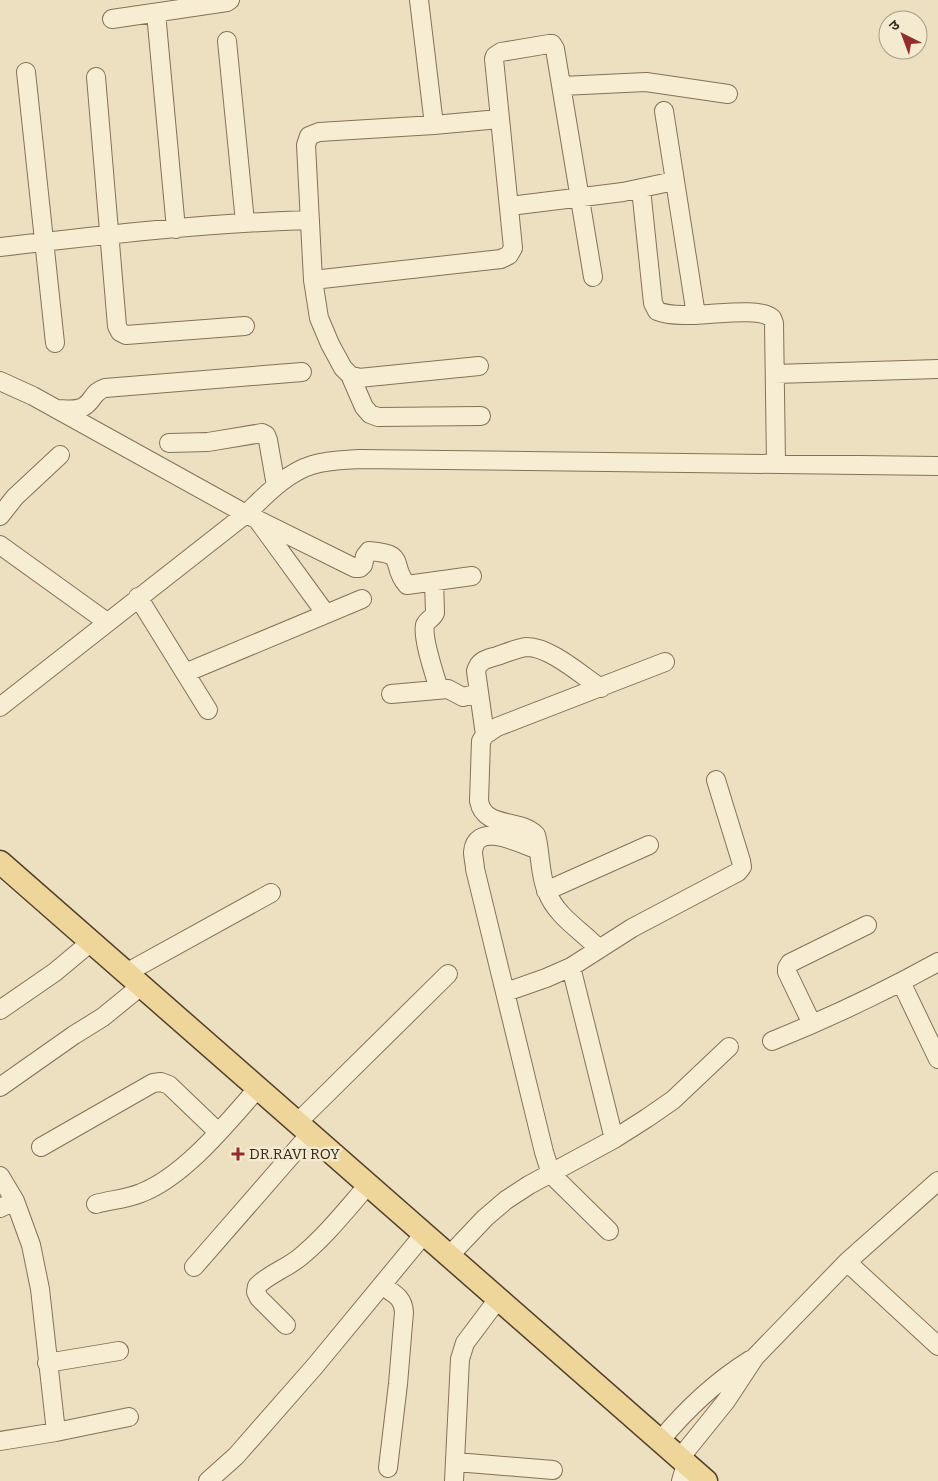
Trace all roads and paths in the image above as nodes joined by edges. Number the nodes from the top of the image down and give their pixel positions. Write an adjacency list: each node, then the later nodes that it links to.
1 (230, 0): 3 (street)
2 (419, 0): 12 (street)
3 (156, 13): 4 (street); 19 (street)
4 (112, 19)
5 (227, 41): 18 (street)
6 (26, 72): 21 (street)
7 (96, 77): 20 (street)
8 (562, 86): 9 (street); 11 (street); 15 (street)
9 (728, 94)
10 (664, 111): 13 (street)
11 (500, 120): 12 (street); 16 (street)
12 (434, 125): 17 (street)
13 (674, 181): 14 (street); 25 (street)
14 (641, 189): 15 (street); 25 (street)
15 (579, 198): 16 (street); 23 (street)
16 (510, 206): 24 (street)
17 (310, 220): 18 (street); 24 (street)
18 (245, 222): 19 (street)
19 (176, 229): 20 (street)
20 (110, 234): 21 (street); 26 (street)
21 (45, 242): 22 (street); 27 (street)
22 (0, 247)
23 (593, 277)
24 (313, 280): 32 (street)
25 (696, 315): 31 (street)
26 (245, 326)
27 (55, 343)
28 (478, 366): 32 (street)
29 (938, 369): 31 (street)
30 (302, 372): 34 (street)
31 (775, 374): 38 (street)
32 (350, 375): 35 (street)
33 (0, 381): 34 (street)
34 (57, 410): 42 (street)
35 (481, 416)
36 (169, 443): 40 (street)
37 (60, 455): 41 (street)
38 (776, 463): 39 (street); 40 (street)
39 (938, 466)
40 (276, 486): 42 (street)
41 (0, 516)
42 (251, 517): 45 (street); 46 (street); 48 (street)
43 (0, 545): 49 (street)
44 (472, 576): 45 (street)
45 (434, 582): 53 (street)
46 (138, 597): 49 (street); 51 (street)
47 (362, 599): 48 (street)
48 (326, 614): 51 (street)
49 (108, 622): 56 (street)
50 (665, 662): 52 (street)
51 (185, 673): 57 (street)
52 (601, 688): 54 (street); 58 (street)
53 (440, 689): 54 (street); 55 (street)
54 (479, 693): 58 (street)
55 (391, 694)
56 (0, 707)
57 (208, 710)
58 (485, 734): 61 (street)
59 (716, 780): 67 (street)
60 (649, 845): 63 (street)
61 (538, 850): 63 (street); 73 (street)
62 (0, 862): 66 (main road)
63 (546, 891): 67 (street)
64 (271, 893): 71 (street)
65 (867, 925): 75 (street)
66 (91, 942): 71 (main road); 74 (street)
67 (598, 949): 69 (street)
68 (938, 962): 72 (street)
69 (571, 967): 73 (street); 83 (street)
70 (448, 974): 81 (street)
71 (134, 979): 79 (street); 80 (main road)
72 (901, 982): 75 (street); 78 (street)
73 (506, 992): 85 (street)
74 (0, 1010)
75 (812, 1024): 76 (street)
76 (772, 1041)
77 (729, 1047): 83 (street)
78 (938, 1059)
79 (0, 1086)
80 (258, 1088): 81 (main road); 82 (street)
81 (304, 1128): 88 (main road); 95 (street)
82 (218, 1132): 84 (street); 89 (street)
83 (614, 1138): 85 (street)
84 (41, 1147)
85 (551, 1174): 91 (street); 93 (street)
86 (0, 1176): 90 (street)
87 (938, 1181): 94 (street)
88 (368, 1185): 92 (main road); 98 (street)
89 (96, 1204)
90 (7, 1205): 102 (street)
91 (610, 1231)
92 (424, 1234): 93 (main road); 96 (street)
93 (450, 1256): 97 (main road)
94 (846, 1262): 99 (street); 101 (street)
95 (194, 1267)
96 (383, 1286): 108 (street); 111 (street)
97 (498, 1299): 106 (main road); 107 (street)
98 (286, 1325)
99 (938, 1346)
100 (118, 1351): 102 (street)
101 (755, 1357): 106 (street); 109 (street)
102 (47, 1363): 104 (street)
103 (129, 1417): 104 (street)
104 (56, 1432): 105 (street)
105 (0, 1441)
106 (660, 1441): 109 (main road)
107 (456, 1462): 110 (street); 112 (street)
108 (388, 1468)
109 (682, 1468): 113 (main road)
110 (553, 1470)
111 (208, 1481)
112 (454, 1481)
113 (706, 1481)

